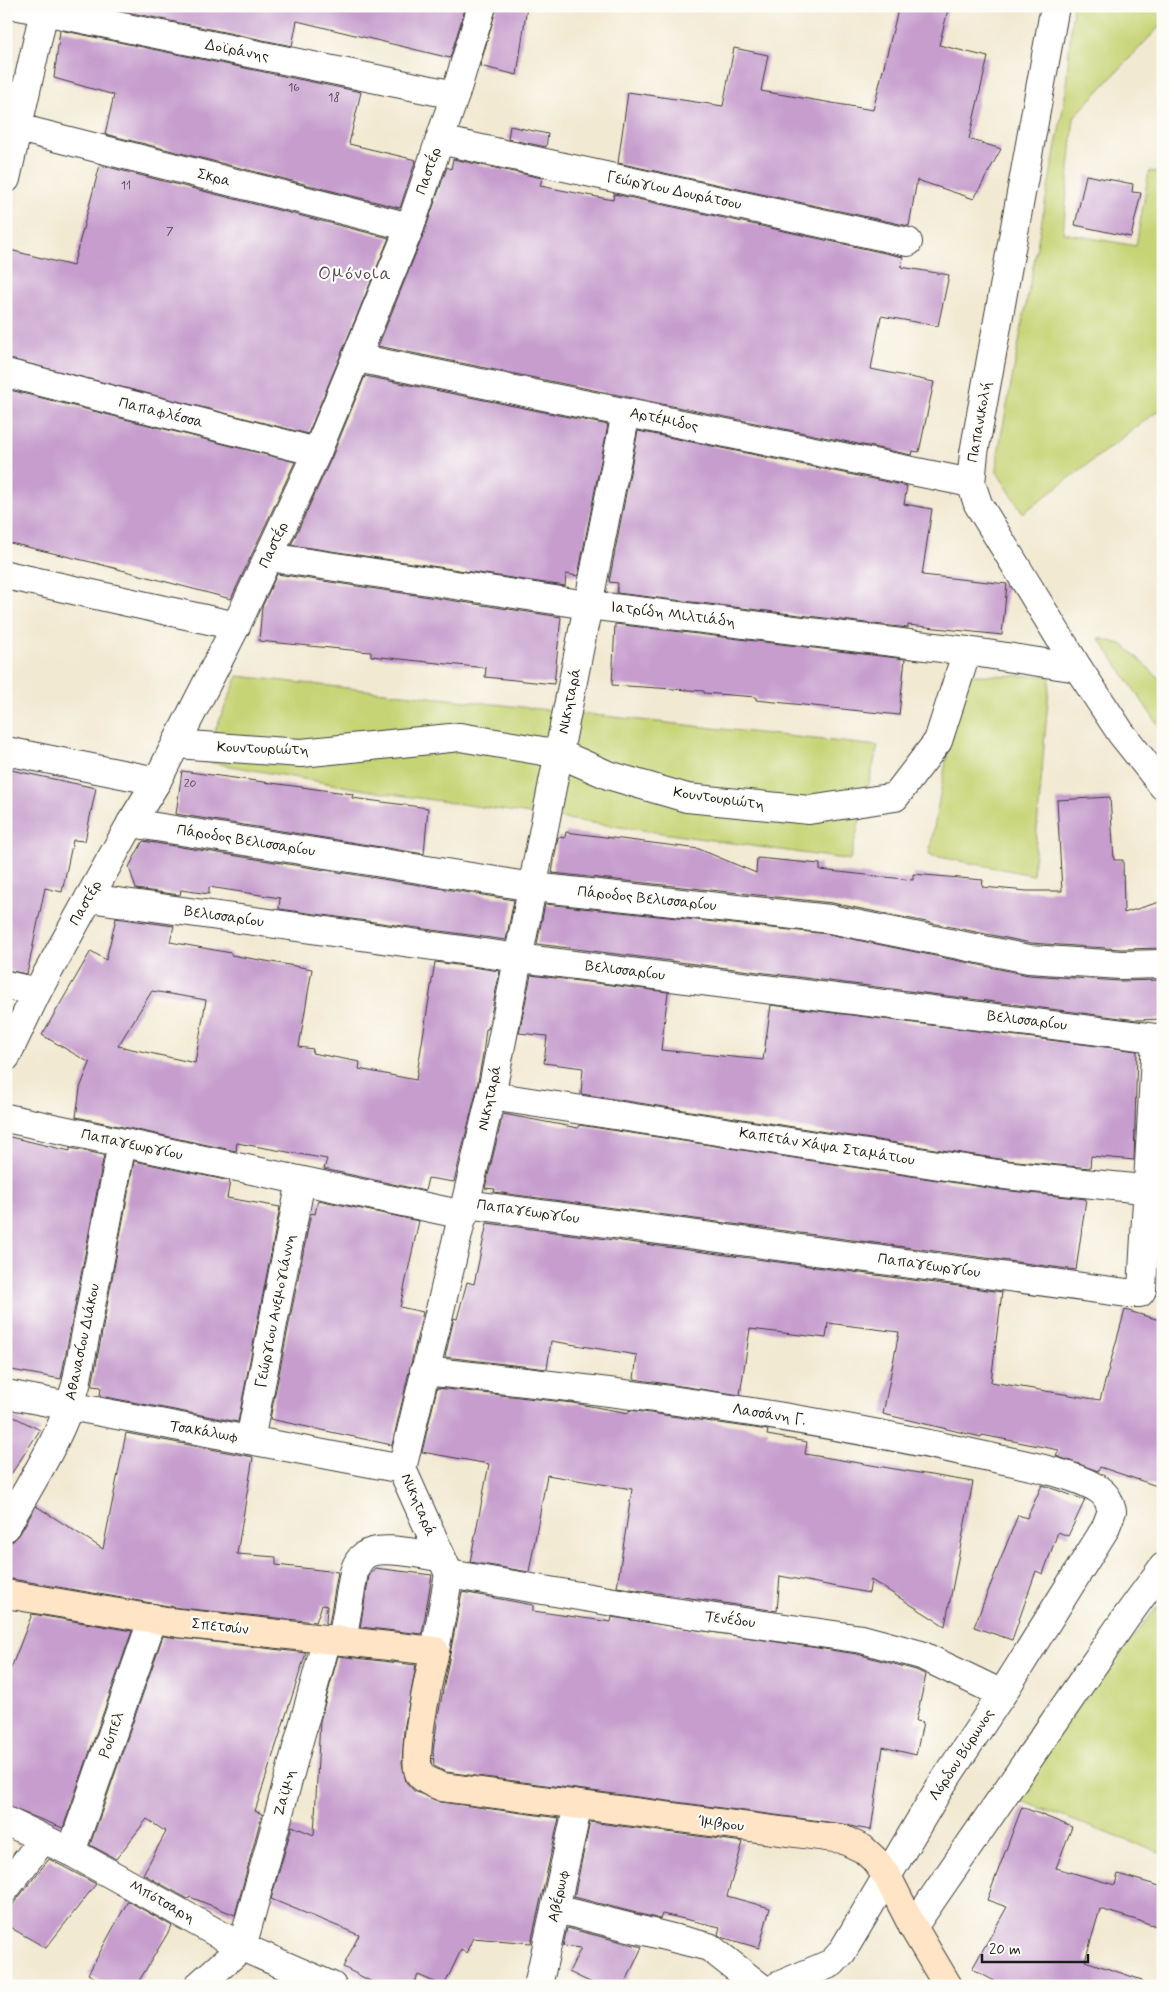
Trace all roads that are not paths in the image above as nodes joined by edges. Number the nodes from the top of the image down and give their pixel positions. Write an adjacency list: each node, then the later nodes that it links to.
1 (482, 6): 4 (street, Παστέρ)
2 (1055, 6): 14 (street, Παπανικολή)
3 (31, 9): 4 (street, Δοϊράνης); 5 (street)
4 (455, 95): 6 (street, Παστέρ)
5 (18, 128): 7 (street); 8 (street, Σκρα)
6 (440, 140): 8 (street, Παστέρ); 9 (street, Γεώργιου Δουράτσου)
7 (6, 179)
8 (410, 227): 10 (street, Παστέρ)
9 (908, 242)
10 (357, 358): 12 (street, Αρτέμιδος); 13 (street, Παστέρ)
11 (6, 373): 13 (street, Παπαφλέσσα)
12 (626, 413): 14 (street, Αρτέμιδος); 17 (street, Νικηταρά)
13 (317, 452): 15 (street, Παστέρ)
14 (971, 483): 20 (street, Παπανικολή)
15 (269, 557): 17 (street, Ιατρίδη Μιλτιάδη); 18 (street, Παστέρ)
16 (6, 575): 18 (street)
17 (588, 605): 19 (street, Ιατρίδη Μιλτιάδη); 23 (street, Νικηταρά)
18 (236, 626): 21 (street, Παστέρ)
19 (966, 651): 20 (street, Ιατρίδη Μιλτιάδη); 23 (street, Κουντουριώτη)
20 (1078, 668): 25 (street, Παπανικολή)
21 (176, 744): 23 (street, Κουντουριώτη); 24 (street, Παστέρ)
22 (6, 751): 24 (street)
23 (560, 754): 27 (street, Νικηταρά)
24 (157, 782): 26 (street, Παστέρ)
25 (1163, 786)
26 (131, 823): 27 (street, Πάροδος Βελισσαρίου); 28 (street, Παστέρ)
27 (533, 886): 29 (street, Νικηταρά); 30 (street, Πάροδος Βελισσαρίου)
28 (89, 898): 29 (street, Βελισσαρίου); 32 (street, Παστέρ)
29 (519, 958): 33 (street, Βελισσαρίου); 35 (street, Νικηταρά)
30 (1163, 964)
31 (6, 985): 32 (street)
32 (37, 992): 34 (street, Παστέρ)
33 (1159, 1039): 39 (street, Παπαγεωργίου)
34 (6, 1057)
35 (492, 1096): 39 (street, Καπετάν Χάψα Σταμάτιου); 40 (street, Νικηταρά)
36 (6, 1118): 37 (street, Παπαγεωργίου)
37 (122, 1143): 38 (street, Παπαγεωργίου); 43 (street, Αθανασίου Διάκου)
38 (301, 1181): 40 (street, Παπαγεωργίου); 44 (street, Γεώργιου Ανεμογιάννη)
39 (1156, 1191): 40 (street, Παπαγεωργίου)
40 (465, 1209): 41 (street, Νικηταρά)
41 (424, 1371): 45 (street, Νικηταρά); 46 (street, Λασσάνη Γ.)
42 (6, 1394): 43 (street, Τσακάλωφ)
43 (70, 1407): 44 (street, Τσακάλωφ); 47 (street, Αθανασίου Διάκου)
44 (250, 1440): 45 (street, Τσακάλωφ)
45 (402, 1469): 48 (street, Νικηταρά)
46 (1106, 1495): 54 (street, Λόρδου Βύρωνος)
47 (6, 1527)
48 (445, 1566): 52 (street, Τενέδου); 53 (street); 54 (street, Τενέδου)
49 (1163, 1567): 62 (street)
50 (6, 1594): 51 (street, Σπετσών)
51 (153, 1618): 52 (street, Σπετσών); 58 (street, Ρούπελ)
52 (334, 1640): 53 (street, Σπετσών); 63 (street, Ζαϊμη)
53 (435, 1651): 55 (street, Ίμβρου)
54 (1002, 1694): 59 (street, Λόρδου Βύρωνος)
55 (578, 1805): 59 (street, Ίμβρου); 61 (street, Αβέρωφ)
56 (6, 1821): 57 (street, Μπότσαρη)
57 (43, 1839): 58 (street, Μπότσαρη); 60 (street)
58 (71, 1852): 63 (street, Μπότσαρη)
59 (886, 1876): 62 (street, Ίμβρου); 68 (street, Λόρδου Βύρωνος)
60 (6, 1888)
61 (556, 1909): 65 (street, Αβέρωφ); 67 (street)
62 (913, 1927): 69 (street, Ίμβρου)
63 (242, 1947): 64 (street, Μπότσαρη); 66 (street)
64 (323, 1984)
65 (537, 1985)
66 (198, 1986)
67 (759, 1986)
68 (778, 1986)
69 (948, 1986)

